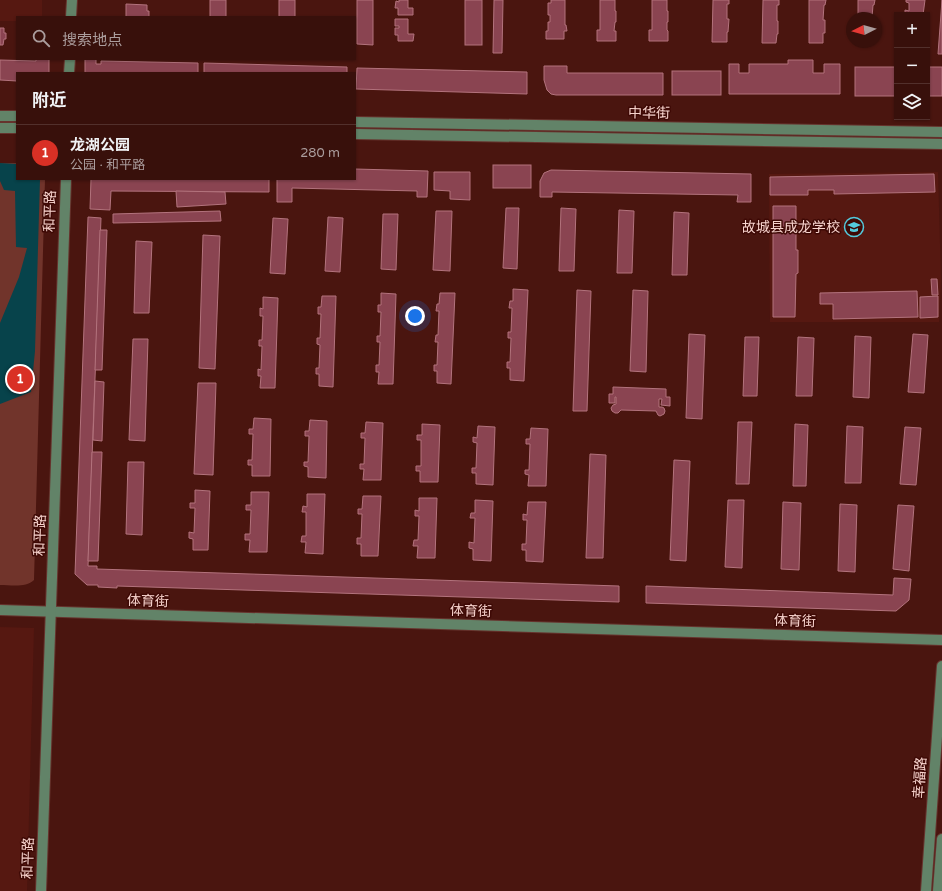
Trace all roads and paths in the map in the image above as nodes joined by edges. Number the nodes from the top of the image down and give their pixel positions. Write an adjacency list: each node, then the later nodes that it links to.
1 (72, 0): 2 (street)
2 (71, 16)
3 (70, 60): 4 (street)
4 (69, 72)
5 (0, 116): 6 (street)
6 (16, 116)
7 (356, 122): 10 (street, 中华街)
8 (0, 128): 9 (street)
9 (16, 128)
10 (942, 132)
11 (356, 134): 12 (street, 中华街)
12 (942, 144)
13 (66, 180): 15 (street, 和平路)
14 (0, 610): 15 (street, 体育街)
15 (51, 612): 16 (street, 体育街); 19 (street, 和平路)
16 (942, 640)
17 (942, 666): 20 (street, 幸福路)
18 (942, 839): 21 (street)
19 (41, 891)
20 (926, 891)
21 (938, 891)

